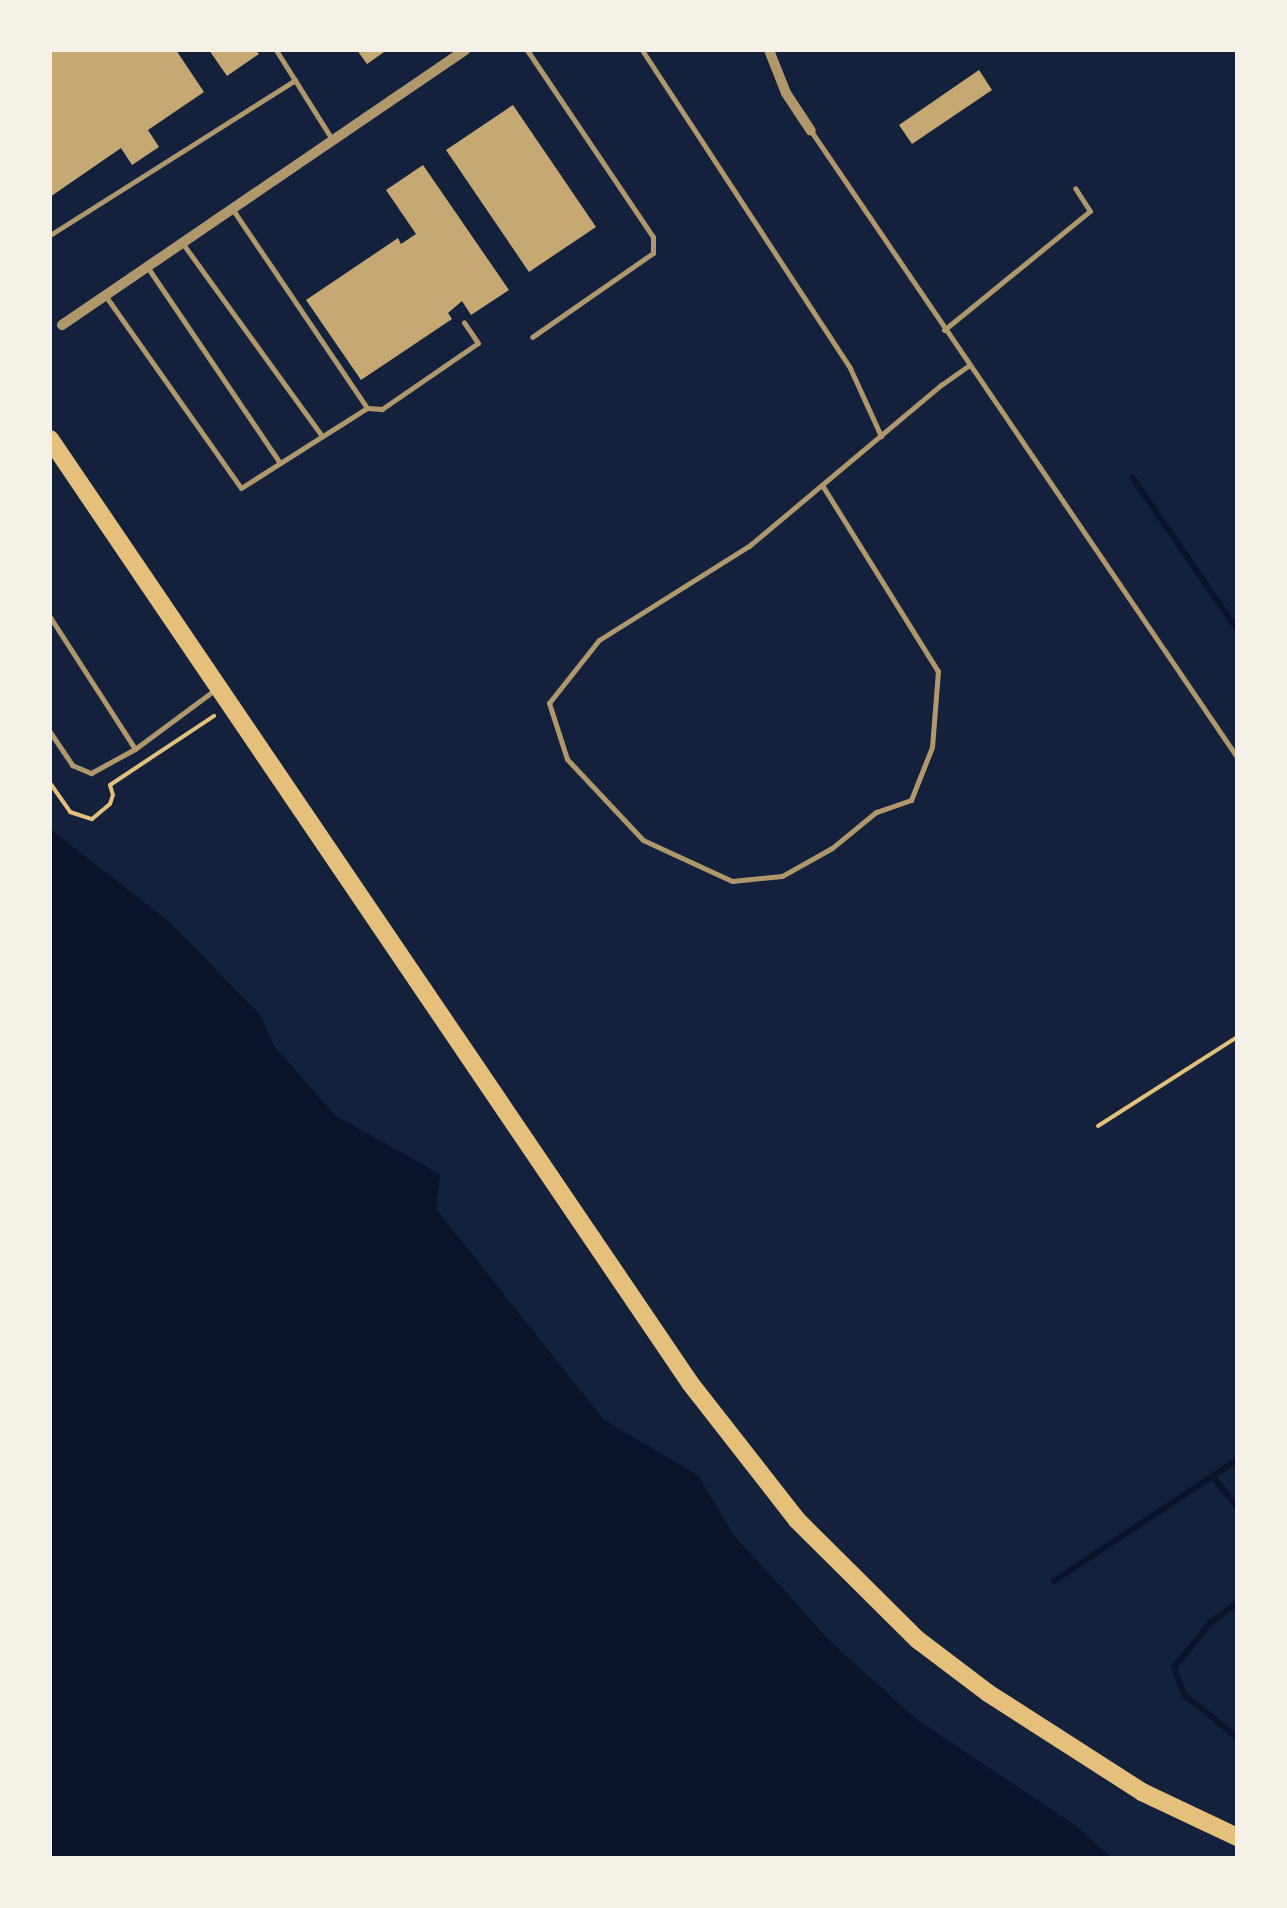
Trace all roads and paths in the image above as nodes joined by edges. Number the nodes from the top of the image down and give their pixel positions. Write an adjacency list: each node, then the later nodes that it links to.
1 (276, 50): 6 (lane)
2 (466, 50): 8 (street)
3 (527, 50): 18 (lane)
4 (642, 50): 22 (lane)
5 (769, 50): 7 (street)
6 (294, 80): 8 (lane); 11 (lane)
7 (811, 131): 17 (lane)
8 (333, 141): 10 (street)
9 (1075, 188): 17 (lane)
10 (233, 210): 12 (street); 20 (lane)
11 (50, 235)
12 (183, 243): 13 (street); 21 (lane)
13 (148, 268): 14 (street); 24 (lane)
14 (105, 295): 16 (street); 24 (lane)
15 (464, 322): 20 (lane)
16 (62, 324)
17 (944, 330): 19 (lane)
18 (532, 337)
19 (968, 366): 22 (lane); 31 (lane)
20 (367, 408): 21 (lane)
21 (322, 436): 24 (lane)
22 (881, 436): 25 (lane)
23 (50, 439): 27 (main road)
24 (280, 463)
25 (822, 485): 25 (lane)
26 (50, 617): 30 (lane)
27 (218, 686): 28 (main road); 30 (lane)
28 (231, 705): 32 (path); 35 (main road)
29 (50, 732): 30 (lane)
30 (135, 749)
31 (1237, 757)
32 (50, 783)
33 (1237, 1037): 34 (path)
34 (1098, 1126)
35 (1237, 1837)

